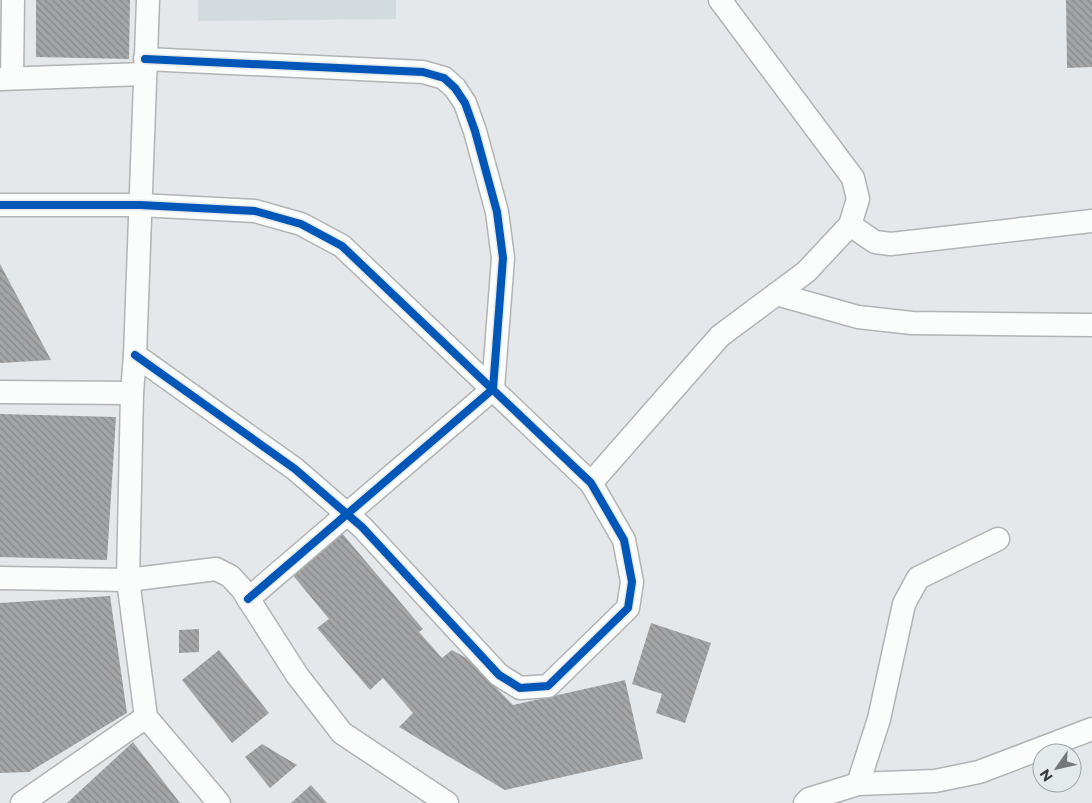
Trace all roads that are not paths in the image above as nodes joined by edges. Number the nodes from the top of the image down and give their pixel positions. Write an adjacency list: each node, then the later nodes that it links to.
1 (13, 0): 5 (street)
2 (148, 0): 4 (street)
3 (720, 0): 9 (street)
4 (144, 67): 5 (street); 7 (street); 13 (street)
5 (6, 79)
6 (0, 204): 7 (street)
7 (140, 205): 12 (street); 13 (street)
8 (1092, 221): 9 (street)
9 (850, 225): 10 (street)
10 (776, 294): 11 (street); 16 (street)
11 (1092, 325)
12 (135, 355): 15 (street); 17 (street)
13 (493, 389): 16 (street); 17 (street)
14 (0, 392): 15 (street)
15 (132, 393): 20 (street)
16 (591, 483): 17 (street)
17 (346, 514): 21 (street)
18 (998, 539): 24 (street)
19 (0, 578): 20 (street)
20 (128, 580): 21 (street); 22 (street)
21 (248, 599): 27 (street)
22 (146, 718): 25 (street); 26 (street)
23 (1092, 729): 24 (street)
24 (858, 784): 28 (street)
25 (22, 803)
26 (218, 803)
27 (447, 803)
28 (805, 803)

